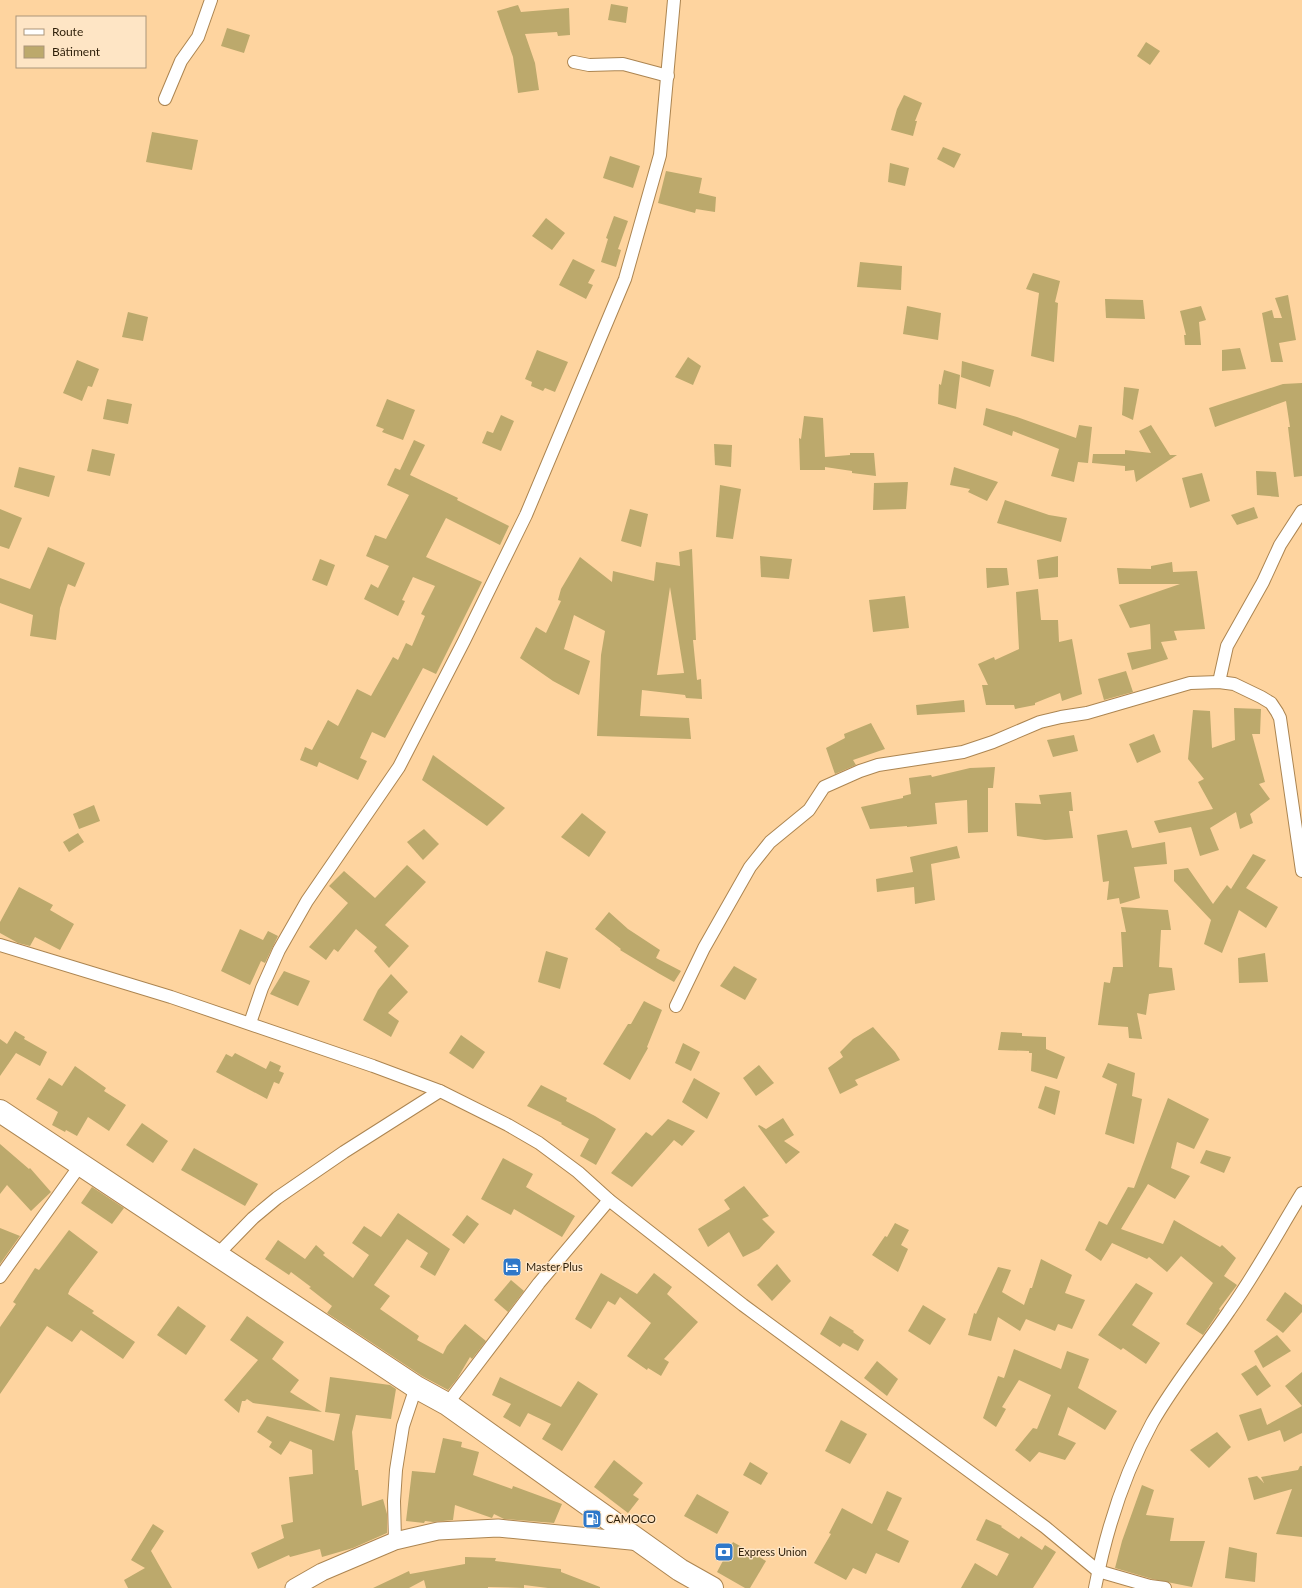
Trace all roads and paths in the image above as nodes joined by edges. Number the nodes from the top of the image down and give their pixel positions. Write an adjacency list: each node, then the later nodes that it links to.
1 (210, 0): 5 (street)
2 (674, 0): 4 (street)
3 (574, 62): 4 (street)
4 (668, 76): 11 (street)
5 (166, 100)
6 (1302, 511): 7 (street)
7 (1219, 682): 8 (street); 10 (street)
8 (1302, 871)
9 (0, 945): 11 (street)
10 (676, 1006)
11 (250, 1023): 12 (street)
12 (440, 1091): 16 (street); 17 (street)
13 (0, 1111): 14 (highway)
14 (81, 1164): 17 (highway); 18 (street)
15 (1302, 1193): 23 (street)
16 (609, 1200): 20 (street); 23 (street)
17 (217, 1255): 19 (highway)
18 (0, 1277)
19 (416, 1386): 20 (highway); 21 (street)
20 (447, 1404): 22 (highway)
21 (395, 1541): 22 (main road); 24 (main road)
22 (642, 1542): 25 (highway)
23 (1098, 1571): 26 (street); 27 (street)
24 (294, 1588)
25 (712, 1588)
26 (1095, 1588)
27 (1165, 1588)

